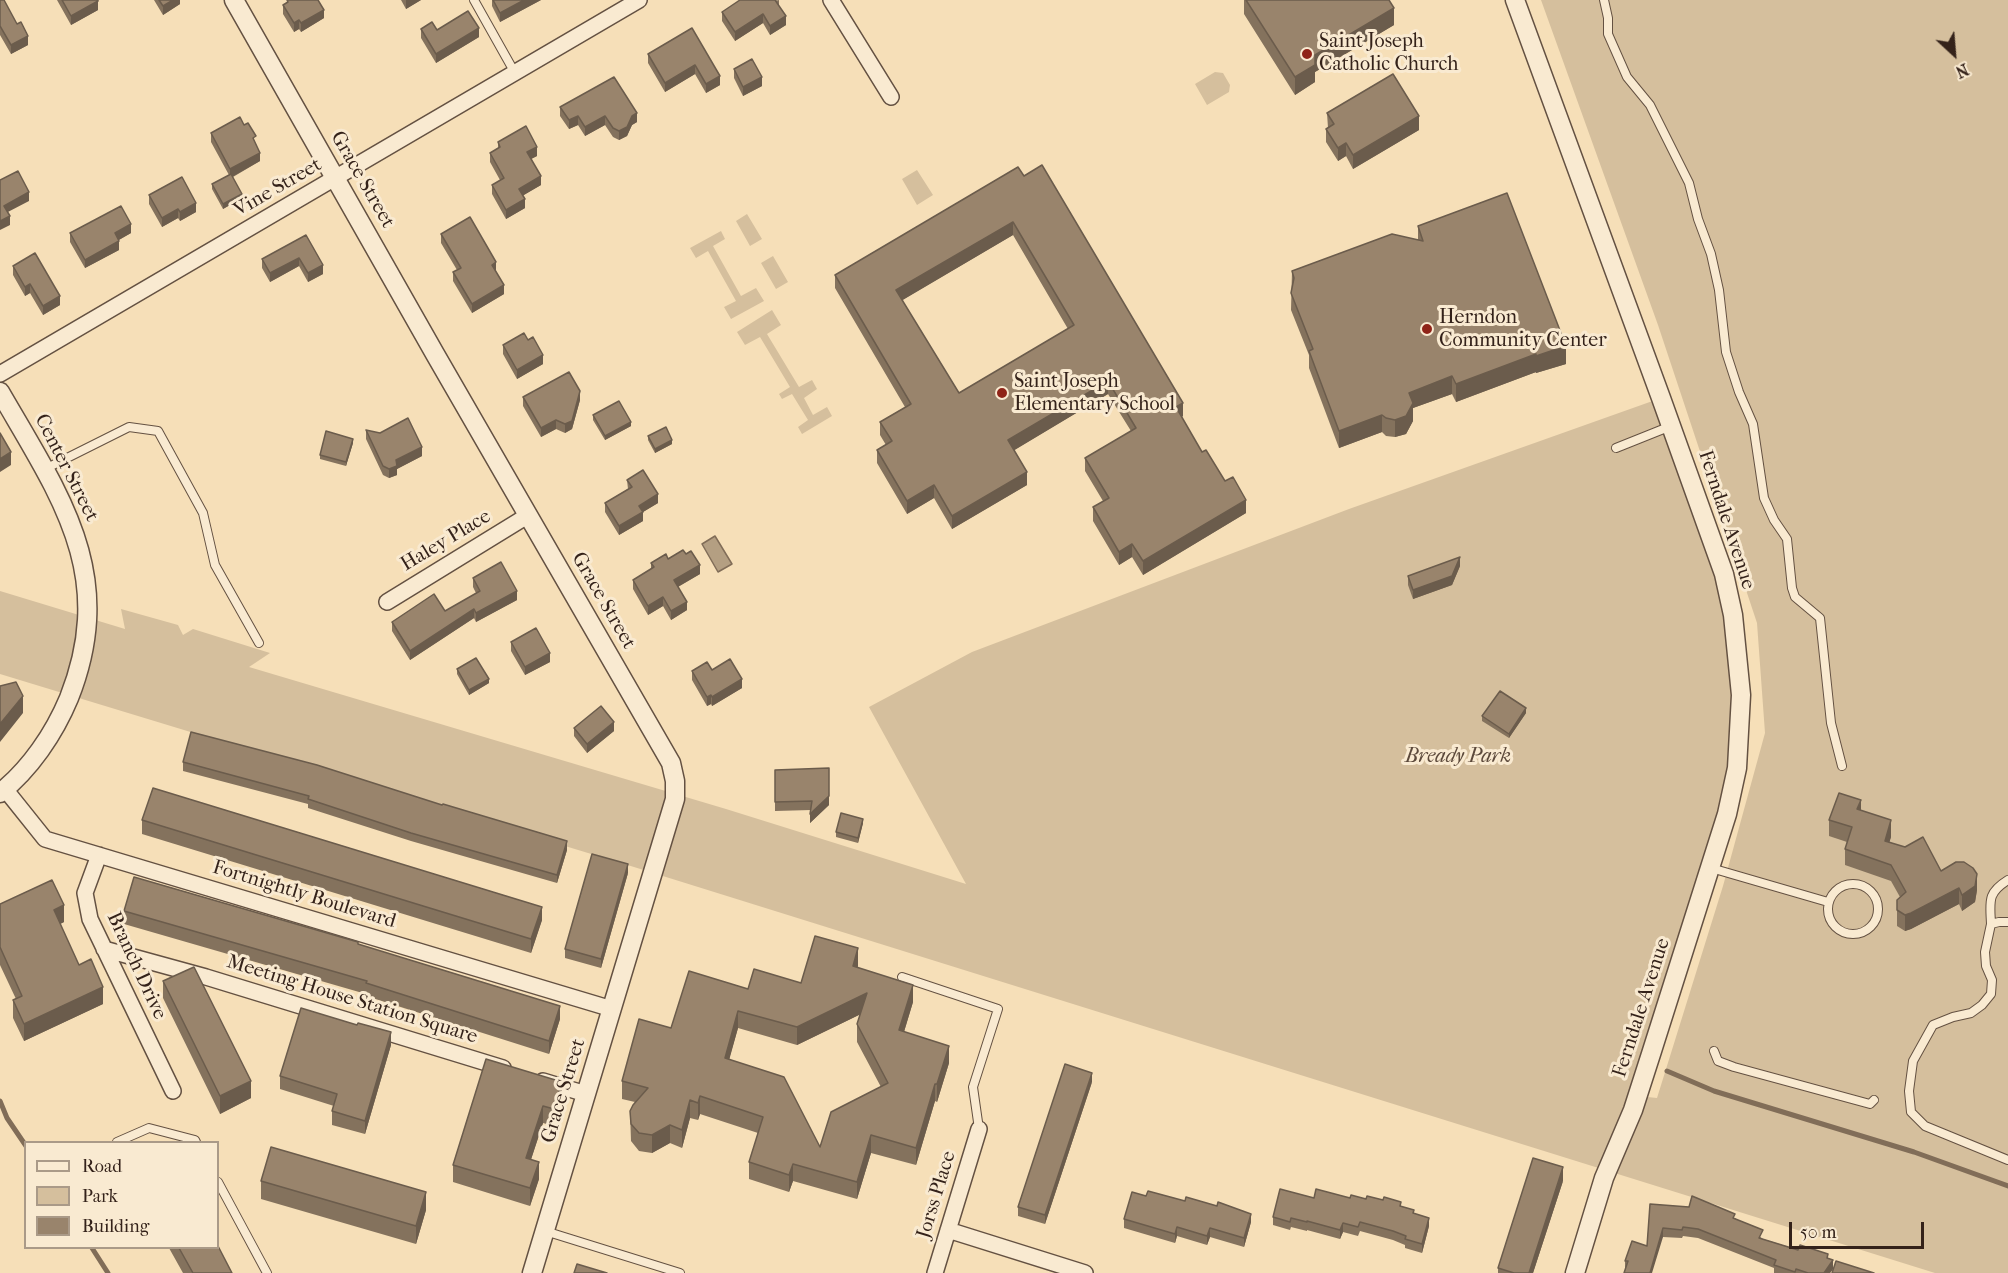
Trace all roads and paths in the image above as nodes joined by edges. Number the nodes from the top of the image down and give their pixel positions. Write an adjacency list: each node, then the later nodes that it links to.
1 (234, 0): 9 (street, Grace Street)
2 (474, 0): 7 (lane)
3 (639, 0): 7 (street, Vine Street)
4 (831, 0): 8 (street)
5 (1515, 0): 12 (street, Ferndale Avenue)
6 (1604, 0): 18 (lane)
7 (515, 73): 9 (street, Vine Street)
8 (891, 97)
9 (334, 179): 10 (street, Vine Street); 15 (street, Grace Street)
10 (0, 375)
11 (0, 392): 14 (street, Center Street)
12 (1671, 426): 13 (lane); 21 (street, Ferndale Avenue)
13 (1616, 448)
14 (45, 469): 17 (lane); 19 (street, Center Street)
15 (528, 516): 16 (street, Haley Place); 28 (street, Grace Street)
16 (387, 602)
17 (259, 644)
18 (1842, 766)
19 (3, 791): 20 (street, Fortnightly Boulevard)
20 (99, 855): 26 (street, Branch Drive); 28 (street, Fortnightly Boulevard)
21 (1710, 868): 23 (lane); 45 (street, Ferndale Avenue)
22 (2008, 879): 25 (lane)
23 (1828, 902): 23 (lane)
24 (2008, 922): 25 (lane)
25 (1991, 924): 36 (lane)
26 (104, 950): 30 (street, Branch Drive); 31 (street, Meeting House Station Square)
27 (902, 977): 33 (lane)
28 (612, 1009): 31 (street, Grace Street)
29 (1714, 1051): 32 (lane)
30 (173, 1091)
31 (586, 1094): 39 (street, Grace Street)
32 (1874, 1100)
33 (979, 1129): 38 (street, Jorss Place)
34 (121, 1141): 35 (lane)
35 (195, 1141)
36 (2008, 1160)
37 (219, 1184): 40 (lane)
38 (948, 1230): 43 (street, Jorss Place); 44 (street)
39 (545, 1232): 41 (street, Grace Street); 42 (lane)
40 (267, 1273)
41 (532, 1273)
42 (680, 1273)
43 (935, 1273)
44 (1085, 1273)
45 (1575, 1273)

